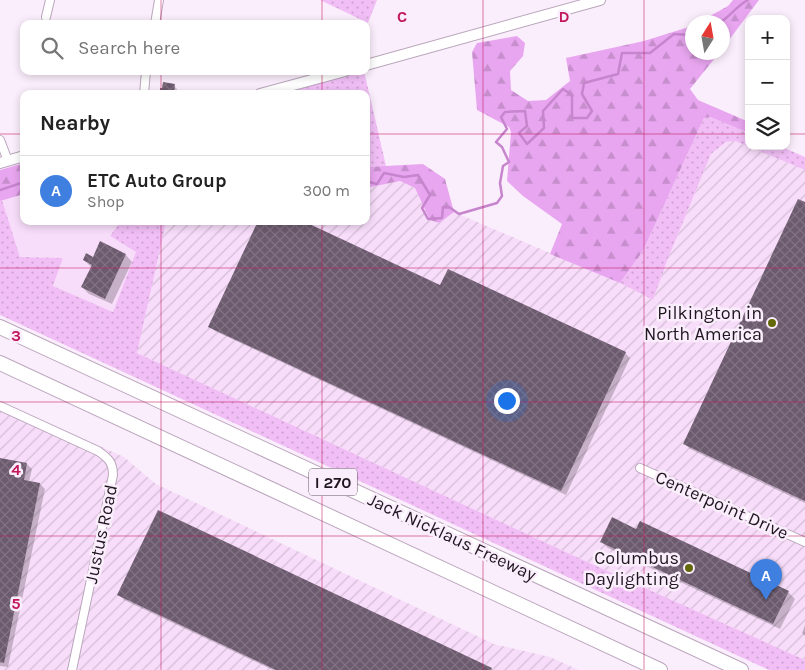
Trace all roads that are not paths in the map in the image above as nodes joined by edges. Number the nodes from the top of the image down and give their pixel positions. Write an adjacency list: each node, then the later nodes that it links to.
1 (50, 0): 4 (street)
2 (159, 0): 5 (street)
3 (600, 0): 6 (street)
4 (46, 17)
5 (156, 20)
6 (370, 64)
7 (146, 75): 9 (street)
8 (330, 75): 10 (street)
9 (144, 90)
10 (275, 90)
11 (0, 140): 13 (street)
12 (20, 157): 13 (street)
13 (4, 162)
14 (0, 327): 21 (highway, Jack Nicklaus Freeway / I 270)
15 (0, 362): 20 (highway, Jack Nicklaus Freeway / I 270)
16 (0, 406): 19 (street, Justus Road)
17 (640, 468): 18 (street, Centerpoint Drive)
18 (805, 542)
19 (72, 670)
20 (660, 670)
21 (741, 670)

